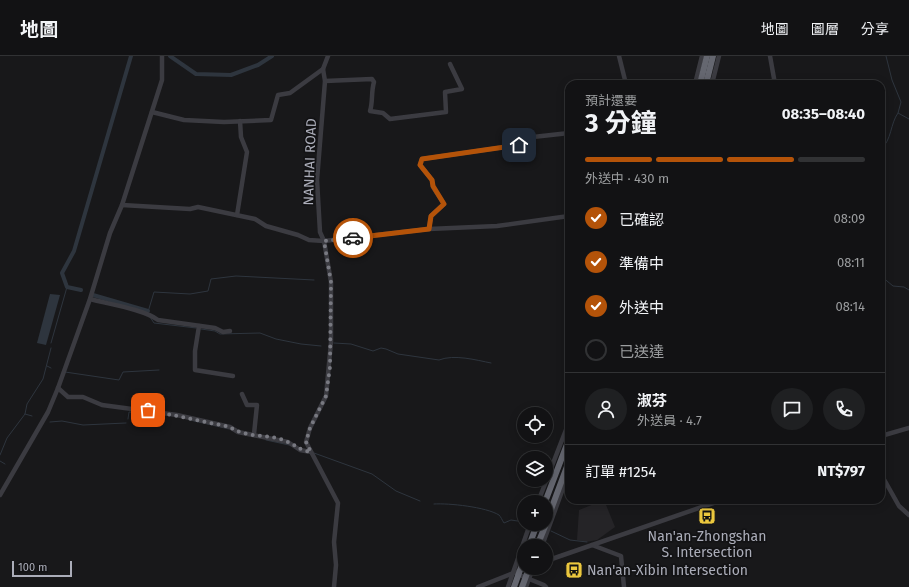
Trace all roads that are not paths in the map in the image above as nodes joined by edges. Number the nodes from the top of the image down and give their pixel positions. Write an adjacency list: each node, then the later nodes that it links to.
1 (162, 56): 18 (street)
2 (328, 56): 10 (street)
3 (620, 56): 11 (street)
4 (702, 56): 12 (street)
5 (707, 56): 13 (highway)
6 (713, 56): 14 (highway)
7 (719, 56): 15 (street)
8 (770, 56): 16 (street)
9 (450, 64): 17 (street)
10 (323, 69): 17 (street, NANHAI ROAD); 19 (street)
11 (625, 80)
12 (696, 80)
13 (701, 80)
14 (707, 80)
15 (713, 80)
16 (774, 80)
17 (325, 81): 25 (street, NANHAI ROAD)
18 (152, 112): 19 (street); 21 (street)
19 (240, 121): 22 (street)
20 (565, 133): 24 (street)
21 (122, 205): 22 (street); 26 (street)
22 (236, 215): 25 (street)
23 (565, 217): 24 (street)
24 (429, 229): 25 (street)
25 (324, 241): 37 (street, NANHAI ROAD)
26 (90, 299): 27 (street); 30 (street)
27 (199, 326): 28 (street); 29 (street)
28 (230, 331)
29 (233, 376)
30 (58, 388): 34 (street); 41 (street)
31 (242, 394): 34 (street)
32 (909, 428): 35 (street)
33 (565, 432): 42 (street)
34 (254, 434): 37 (street)
35 (885, 435)
36 (565, 450): 43 (highway)
37 (311, 452): 57 (street, NANHAI ROAD)
38 (565, 472): 44 (highway)
39 (885, 482): 46 (street)
40 (565, 483): 48 (street)
41 (0, 495)
42 (541, 495)
43 (548, 495)
44 (553, 504)
45 (711, 504): 49 (street)
46 (909, 515)
47 (528, 531): 52 (street)
48 (545, 539)
49 (592, 546): 50 (street); 64 (street)
50 (553, 559)
51 (517, 572): 52 (street)
52 (513, 573): 56 (street); 58 (street); 59 (street)
53 (518, 575): 60 (highway, bridge)
54 (526, 575): 61 (highway, bridge)
55 (530, 575): 56 (street)
56 (529, 578): 62 (street); 63 (street)
57 (334, 587)
58 (478, 587)
59 (508, 587)
60 (514, 587)
61 (522, 587)
62 (526, 587)
63 (546, 587)
64 (624, 587)

